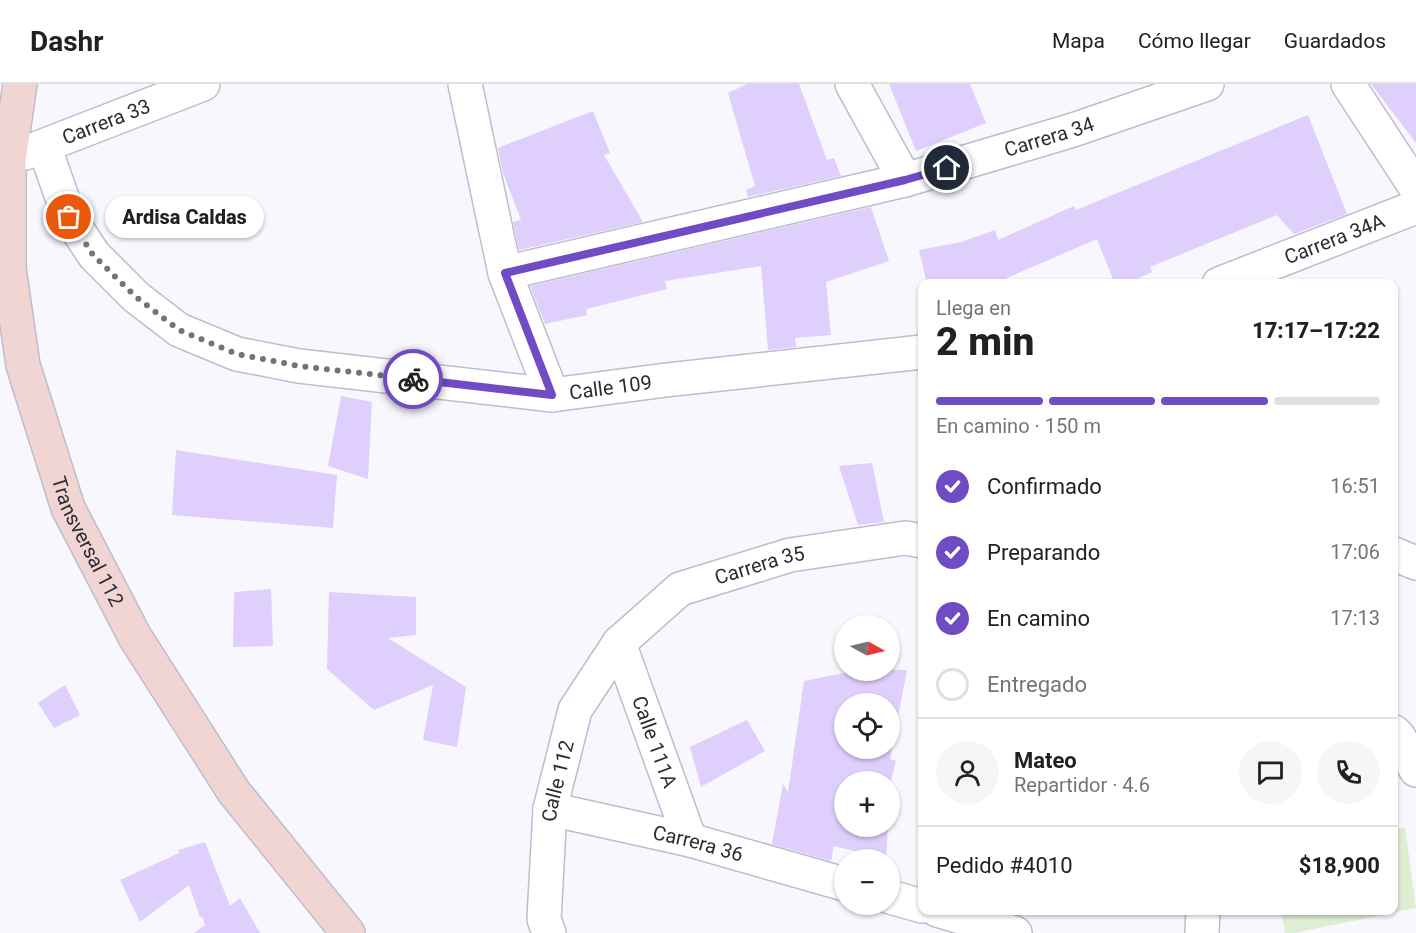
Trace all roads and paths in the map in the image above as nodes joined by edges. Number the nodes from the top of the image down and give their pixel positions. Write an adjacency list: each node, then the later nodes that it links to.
1 (20, 84): 8 (main road, Transversal 112)
2 (203, 84): 7 (street, Carrera 33)
3 (465, 84): 12 (street)
4 (852, 84): 9 (street)
5 (1207, 84): 9 (street, Carrera 34)
6 (1348, 84): 10 (street)
7 (44, 146): 8 (street, Carrera 33); 15 (street, Calle 109)
8 (9, 160): 29 (main road, Transversal 112)
9 (905, 180): 12 (street, Carrera 34)
10 (1416, 188)
11 (1416, 207): 13 (street, Carrera 34A)
12 (505, 273): 15 (street)
13 (1232, 279)
14 (918, 352): 15 (street, Calle 109)
15 (552, 395)
16 (918, 540): 19 (street, Carrera 35)
17 (1398, 556): 18 (street)
18 (1416, 563)
19 (620, 643): 22 (street, Calle 112); 23 (street, Calle 111A)
20 (1398, 736): 21 (street)
21 (1416, 771)
22 (550, 809): 23 (street, Carrera 36); 30 (street, Calle 112)
23 (690, 840): 24 (street, Carrera 36)
24 (834, 881)
25 (900, 900): 26 (street)
26 (918, 905)
27 (954, 915): 31 (street)
28 (1203, 915): 32 (street)
29 (348, 933)
30 (549, 933)
31 (1015, 933)
32 (1203, 933)

